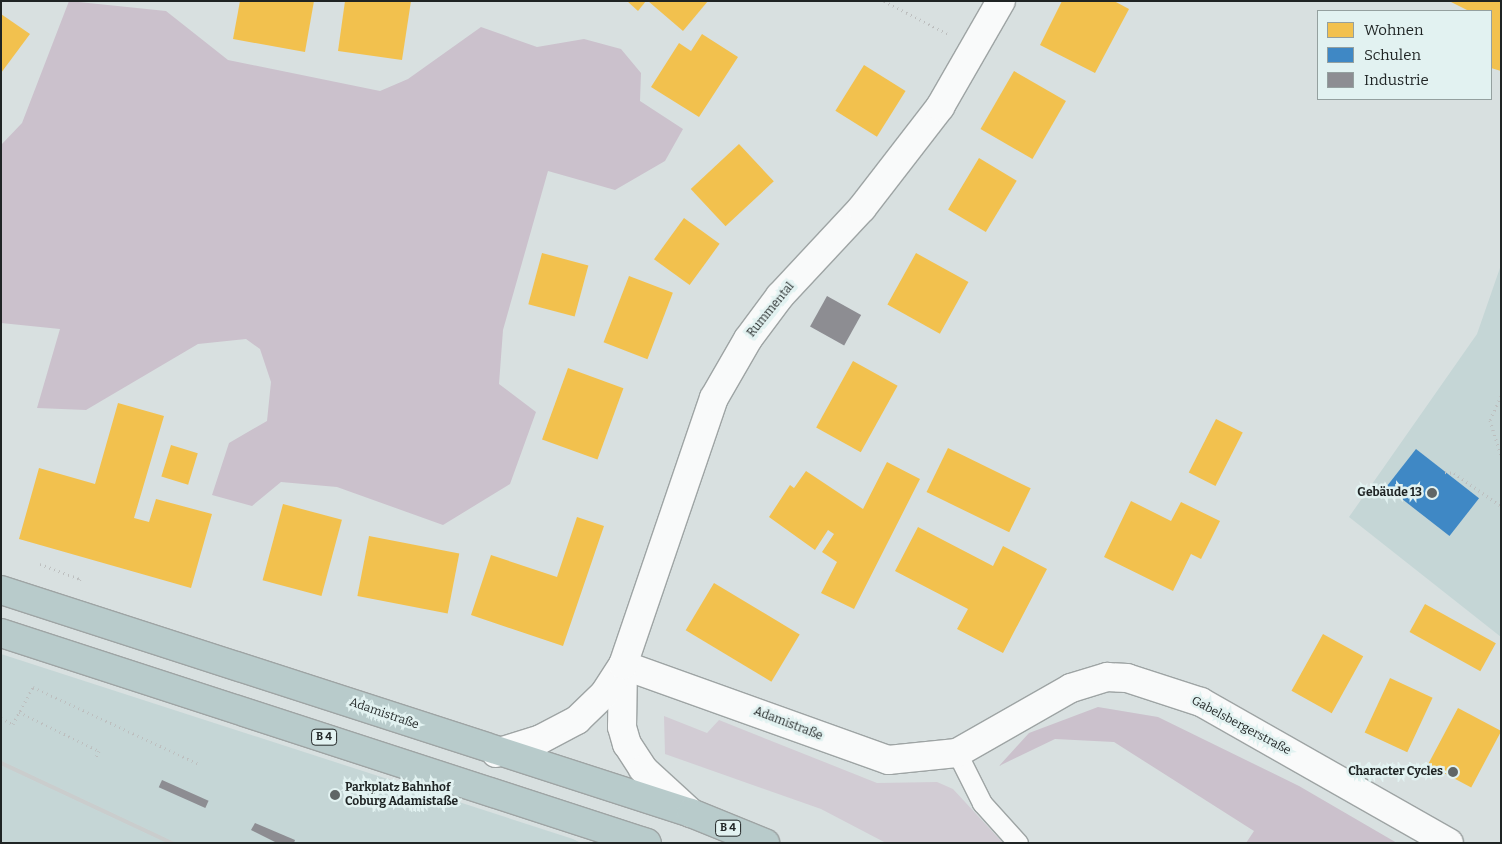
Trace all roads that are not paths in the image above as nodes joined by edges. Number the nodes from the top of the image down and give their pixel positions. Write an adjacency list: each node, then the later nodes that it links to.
1 (1001, 1): 4 (street, Rummental)
2 (1, 590): 6 (highway, Adamistraße / B 4)
3 (1, 633): 9 (highway, B 4)
4 (623, 665): 6 (street, Rummental); 7 (street, Adamistraße); 8 (street, Rummental)
5 (1020, 714): 7 (street, Adamistraße); 12 (street, Gabelsbergerstraße)
6 (496, 753): 8 (highway, Adamistraße / B 4)
7 (957, 753): 11 (lane)
8 (691, 813): 10 (highway, Adamistraße / B 4)
9 (647, 843)
10 (765, 843)
11 (1018, 843)
12 (1449, 843)

